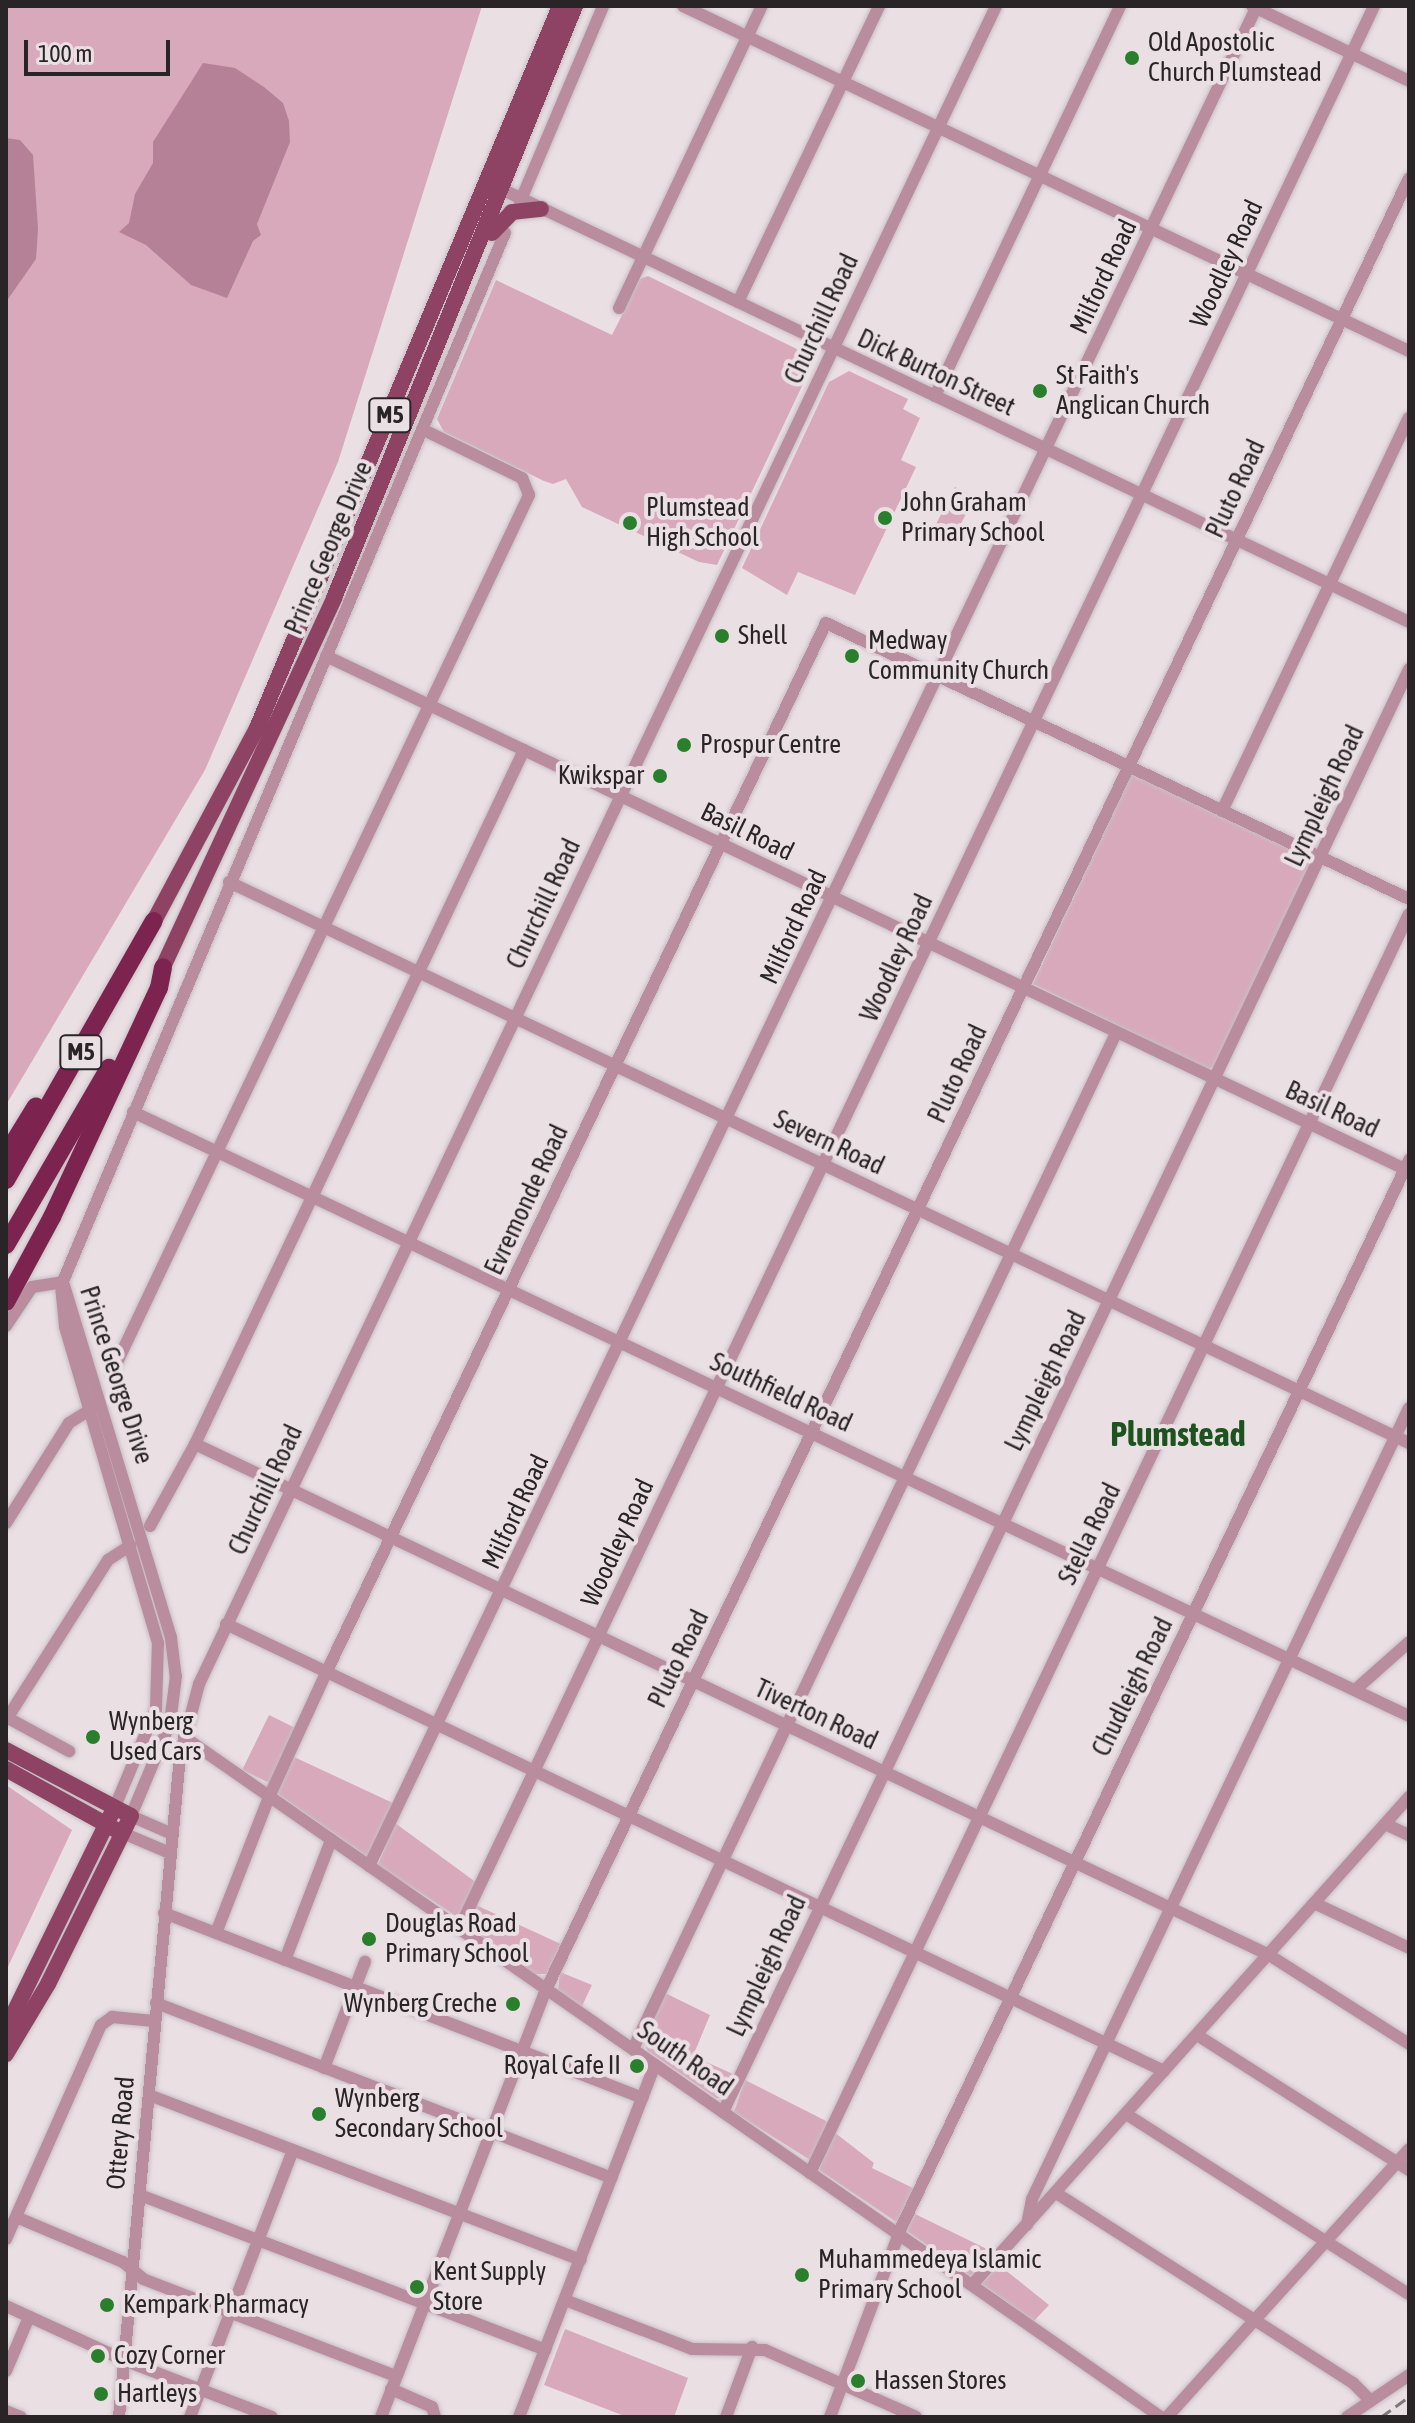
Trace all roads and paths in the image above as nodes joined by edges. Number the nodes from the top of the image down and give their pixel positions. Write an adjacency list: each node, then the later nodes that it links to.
1 (560, 6): 18 (main road, Prince George Drive / M5)
2 (575, 6): 18 (main road, Prince George Drive / M5)
3 (603, 6): 19 (street)
4 (683, 6): 11 (street)
5 (762, 6): 11 (street)
6 (879, 6): 14 (street)
7 (996, 6): 15 (street, Churchill Road)
8 (1120, 6): 16 (street)
9 (1374, 6): 12 (street, Woodley Road)
10 (1255, 7): 12 (street); 21 (street, Milford Road)
11 (748, 37): 14 (street); 23 (street)
12 (1352, 53): 13 (street); 24 (street, Woodley Road)
13 (1409, 81)
14 (843, 82): 15 (street); 26 (street)
15 (938, 127): 16 (street); 29 (street, Churchill Road)
16 (1040, 175): 21 (street); 31 (street)
17 (1409, 178): 28 (street, Pluto Road)
18 (496, 186): 19 (street); 25 (main road, Prince George Drive / M5); 54 (main road, Prince George Drive / M5)
19 (520, 204): 20 (main road); 25 (main road)
20 (541, 209): 23 (street, Dick Burton Street)
21 (1152, 228): 24 (street); 34 (street, Milford Road)
22 (505, 233): 33 (street)
23 (643, 256): 26 (street, Dick Burton Street); 27 (street)
24 (1247, 273): 28 (street); 35 (street, Woodley Road)
25 (459, 297): 57 (main road, Prince George Drive / M5)
26 (738, 302): 29 (street, Dick Burton Street)
27 (619, 308)
28 (1341, 318): 30 (street); 36 (street, Pluto Road)
29 (833, 348): 31 (street, Dick Burton Street); 46 (street, Churchill Road)
30 (1409, 351)
31 (935, 396): 34 (street, Dick Burton Street)
32 (1409, 418): 37 (street)
33 (422, 429): 39 (street); 42 (street)
34 (1046, 450): 35 (street, Dick Burton Street); 41 (street, Milford Road)
35 (1141, 496): 36 (street, Dick Burton Street); 43 (street, Woodley Road)
36 (1237, 541): 37 (street, Dick Burton Street); 45 (street, Pluto Road)
37 (1329, 585): 38 (street, Dick Burton Street); 47 (street)
38 (1409, 622)
39 (326, 656): 42 (street, Basil Road); 50 (street)
40 (1409, 669): 49 (street, Lympleigh Road)
41 (938, 675): 43 (street); 48 (street, Evremonde Road); 51 (street, Milford Road)
42 (429, 705): 44 (street, Basil Road); 55 (street)
43 (1034, 721): 45 (street); 56 (street, Woodley Road)
44 (524, 750): 46 (street, Basil Road); 58 (street)
45 (1129, 766): 47 (street); 59 (street, Pluto Road)
46 (620, 796): 48 (street, Basil Road); 60 (street, Churchill Road)
47 (1222, 811): 49 (street)
48 (721, 844): 51 (street, Basil Road); 62 (street, Evremonde Road)
49 (1320, 857): 52 (street); 63 (street, Lympleigh Road)
50 (229, 882): 55 (street, Severn Road); 64 (street)
51 (832, 897): 56 (street, Basil Road); 65 (street, Milford Road)
52 (1409, 899)
53 (1409, 914): 66 (street, Stella Road)
54 (154, 921): 68 (highway); 71 (highway, M5)
55 (323, 926): 58 (street, Severn Road); 67 (street)
56 (928, 943): 59 (street, Basil Road); 69 (street, Woodley Road)
57 (163, 967): 75 (highway, M5); 80 (highway)
58 (419, 972): 60 (street, Severn Road); 72 (street)
59 (1024, 988): 61 (street, Basil Road); 73 (street, Pluto Road)
60 (515, 1018): 62 (street, Severn Road); 74 (street, Churchill Road)
61 (1116, 1033): 63 (street, Basil Road); 76 (street)
62 (615, 1065): 65 (street, Severn Road); 78 (street, Evremonde Road)
63 (1214, 1079): 66 (street, Basil Road); 79 (street, Lympleigh Road)
64 (133, 1112): 67 (street, Southfield Road); 77 (street)
65 (727, 1119): 69 (street, Severn Road); 82 (street, Milford Road)
66 (1309, 1124): 70 (street, Basil Road); 83 (street, Stella Road)
67 (218, 1151): 72 (street, Southfield Road); 84 (street)
68 (6, 1155)
69 (823, 1164): 73 (street, Severn Road); 85 (street, Woodley Road)
70 (1407, 1167): 86 (street, Chudleigh Road)
71 (6, 1180)
72 (312, 1197): 74 (street, Southfield Road); 92 (street)
73 (918, 1210): 76 (street, Severn Road); 89 (street, Pluto Road)
74 (408, 1241): 78 (street, Southfield Road); 94 (street, Churchill Road)
75 (6, 1245)
76 (1011, 1254): 79 (street, Severn Road); 93 (street)
77 (63, 1282): 81 (street); 88 (street, Prince George Drive); 123 (street, Prince George Drive)
78 (509, 1289): 82 (street, Southfield Road); 98 (street, Evremonde Road)
79 (1109, 1300): 83 (street, Severn Road); 96 (street, Lympleigh Road)
80 (6, 1302)
81 (6, 1326)
82 (621, 1342): 85 (street, Southfield Road); 101 (street, Milford Road)
83 (1204, 1346): 86 (street, Severn Road); 100 (street, Stella Road)
84 (112, 1373)
85 (716, 1387): 89 (street, Southfield Road); 104 (street, Woodley Road)
86 (1299, 1391): 90 (street, Severn Road); 102 (street, Chudleigh Road)
87 (1409, 1408): 90 (street)
88 (90, 1410): 95 (street); 99 (street, Prince George Drive)
89 (812, 1433): 93 (street, Southfield Road); 108 (street, Pluto Road)
90 (1395, 1437): 91 (street, Severn Road); 106 (street)
91 (1409, 1443)
92 (195, 1444): 94 (street, Tiverton Road); 97 (street)
93 (905, 1477): 96 (street, Southfield Road); 113 (street)
94 (290, 1490): 98 (street, Tiverton Road); 103 (street, Churchill Road)
95 (6, 1523)
96 (1002, 1523): 100 (street, Southfield Road); 119 (street, Lympleigh Road)
97 (150, 1526)
98 (391, 1537): 101 (street, Tiverton Road); 107 (street, Evremonde Road)
99 (131, 1545): 111 (street); 122 (street, Prince George Drive)
100 (1097, 1568): 102 (street, Southfield Road); 125 (street, Stella Road)
101 (503, 1591): 104 (street, Tiverton Road); 112 (street, Milford Road)
102 (1193, 1614): 106 (street, Southfield Road); 134 (street, Chudleigh Road)
103 (226, 1624): 107 (street); 114 (street, Churchill Road)
104 (598, 1636): 108 (street, Tiverton Road); 118 (street, Woodley Road)
105 (1409, 1642): 109 (street)
106 (1289, 1659): 109 (street, Southfield Road); 138 (street)
107 (326, 1673): 112 (street); 120 (street, Evremonde Road)
108 (693, 1681): 113 (street, Tiverton Road); 124 (street, Pluto Road)
109 (1355, 1690): 110 (street, Southfield Road)
110 (1409, 1716)
111 (7, 1717): 116 (street)
112 (438, 1726): 118 (street); 135 (street, Milford Road)
113 (787, 1726): 119 (street, Tiverton Road); 133 (street)
114 (184, 1737): 120 (street, South Road); 129 (street, Churchill Road)
115 (6, 1750): 122 (main road)
116 (69, 1751)
117 (6, 1769): 127 (main road)
118 (534, 1772): 124 (street); 140 (street, Woodley Road)
119 (884, 1772): 125 (street, Tiverton Road); 137 (street, Lympleigh Road)
120 (269, 1797): 131 (street, South Road); 141 (street, Evremonde Road)
121 (1409, 1797): 126 (street)
122 (114, 1809): 123 (main road); 127 (main road)
123 (131, 1816): 128 (main road); 129 (street)
124 (629, 1817): 133 (street); 148 (street, Pluto Road)
125 (979, 1817): 134 (street, Tiverton Road); 143 (street, Stella Road)
126 (1385, 1824): 130 (street); 136 (street)
127 (106, 1826): 128 (main road); 152 (main road)
128 (123, 1833): 132 (street); 158 (main road)
129 (172, 1834): 132 (street, Ottery Road)
130 (1409, 1835)
131 (331, 1840): 135 (street, South Road); 145 (street)
132 (170, 1853): 139 (street, Ottery Road)
133 (721, 1862): 137 (street); 156 (street)
134 (1074, 1862): 138 (street, Tiverton Road); 149 (street, Chudleigh Road)
135 (369, 1866): 140 (street, South Road)
136 (1314, 1903): 142 (street); 144 (street)
137 (819, 1907): 143 (street); 164 (street, Lympleigh Road)
138 (1170, 1908): 144 (street, Tiverton Road); 154 (street)
139 (164, 1913): 141 (street); 150 (street, Ottery Road)
140 (459, 1929): 148 (street, South Road)
141 (216, 1933): 145 (street)
142 (1409, 1948)
143 (914, 1953): 149 (street); 171 (street, Stella Road)
144 (1269, 1955): 153 (street); 155 (street, Tiverton Road)
145 (285, 1960): 147 (street)
146 (365, 1962): 147 (street)
147 (355, 1987): 157 (street); 160 (street)
148 (546, 1989): 156 (street, South Road); 157 (street, Pluto Road)
149 (1010, 1998): 154 (street); 178 (street, Chudleigh Road)
150 (156, 2003): 151 (street, Ottery Road); 160 (street)
151 (154, 2021): 162 (street, Ottery Road); 176 (street)
152 (6, 2029)
153 (1197, 2035): 161 (street); 169 (street)
154 (1106, 2044): 161 (street); 177 (street)
155 (1409, 2044)
156 (633, 2049): 159 (street, South Road)
157 (522, 2051): 163 (street); 166 (street, Pluto Road)
158 (6, 2054)
159 (655, 2065): 163 (street); 164 (street, South Road)
160 (324, 2068): 166 (street)
161 (1164, 2071): 165 (street)
162 (149, 2095): 168 (street); 174 (street, Ottery Road)
163 (643, 2098): 172 (street)
164 (723, 2112): 171 (street, South Road)
165 (1126, 2114): 173 (street); 181 (street)
166 (491, 2132): 172 (street); 175 (street, Pluto Road)
167 (1409, 2149): 169 (street)
168 (293, 2150): 175 (street); 180 (street)
169 (1397, 2163): 170 (street); 181 (street)
170 (1409, 2170)
171 (810, 2173): 178 (street, South Road)
172 (612, 2178): 182 (street)
173 (1056, 2193): 177 (street); 191 (street)
174 (140, 2195): 180 (street); 183 (street, Ottery Road)
175 (460, 2214): 182 (street); 187 (street, Pluto Road)
176 (16, 2217): 179 (street); 183 (street)
177 (1027, 2225): 184 (street)
178 (899, 2235): 184 (street, South Road); 198 (street, Chudleigh Road)
179 (6, 2239)
180 (258, 2240): 187 (street); 189 (street)
181 (1325, 2242): 185 (street); 191 (street)
182 (580, 2260): 186 (street)
183 (134, 2271): 189 (street); 194 (street, Ottery Road)
184 (972, 2285): 213 (street, South Road)
185 (1409, 2294)
186 (565, 2300): 192 (street); 193 (street)
187 (424, 2304): 193 (street); 197 (street, Pluto Road)
188 (6, 2306): 190 (street)
189 (230, 2312): 197 (street); 199 (street)
190 (29, 2317): 194 (street); 195 (street)
191 (1255, 2320): 201 (street); 214 (street)
192 (752, 2347): 198 (street); 210 (street)
193 (545, 2350): 209 (street)
194 (126, 2361): 199 (street); 204 (street, Ottery Road)
195 (6, 2371)
196 (1409, 2375): 201 (street)
197 (396, 2376): 200 (street, Pluto Road)
198 (842, 2386): 211 (street, Chudleigh Road); 212 (street)
199 (200, 2389): 205 (street); 206 (street)
200 (391, 2389): 207 (street, Pluto Road); 208 (street)
201 (1371, 2401): 215 (street)
202 (6, 2411): 203 (street)
203 (21, 2417)
204 (119, 2417)
205 (190, 2417)
206 (272, 2417)
207 (381, 2417)
208 (435, 2417)
209 (519, 2417)
210 (726, 2417)
211 (830, 2417)
212 (916, 2417)
213 (1161, 2417)
214 (1167, 2417)
215 (1347, 2417)

